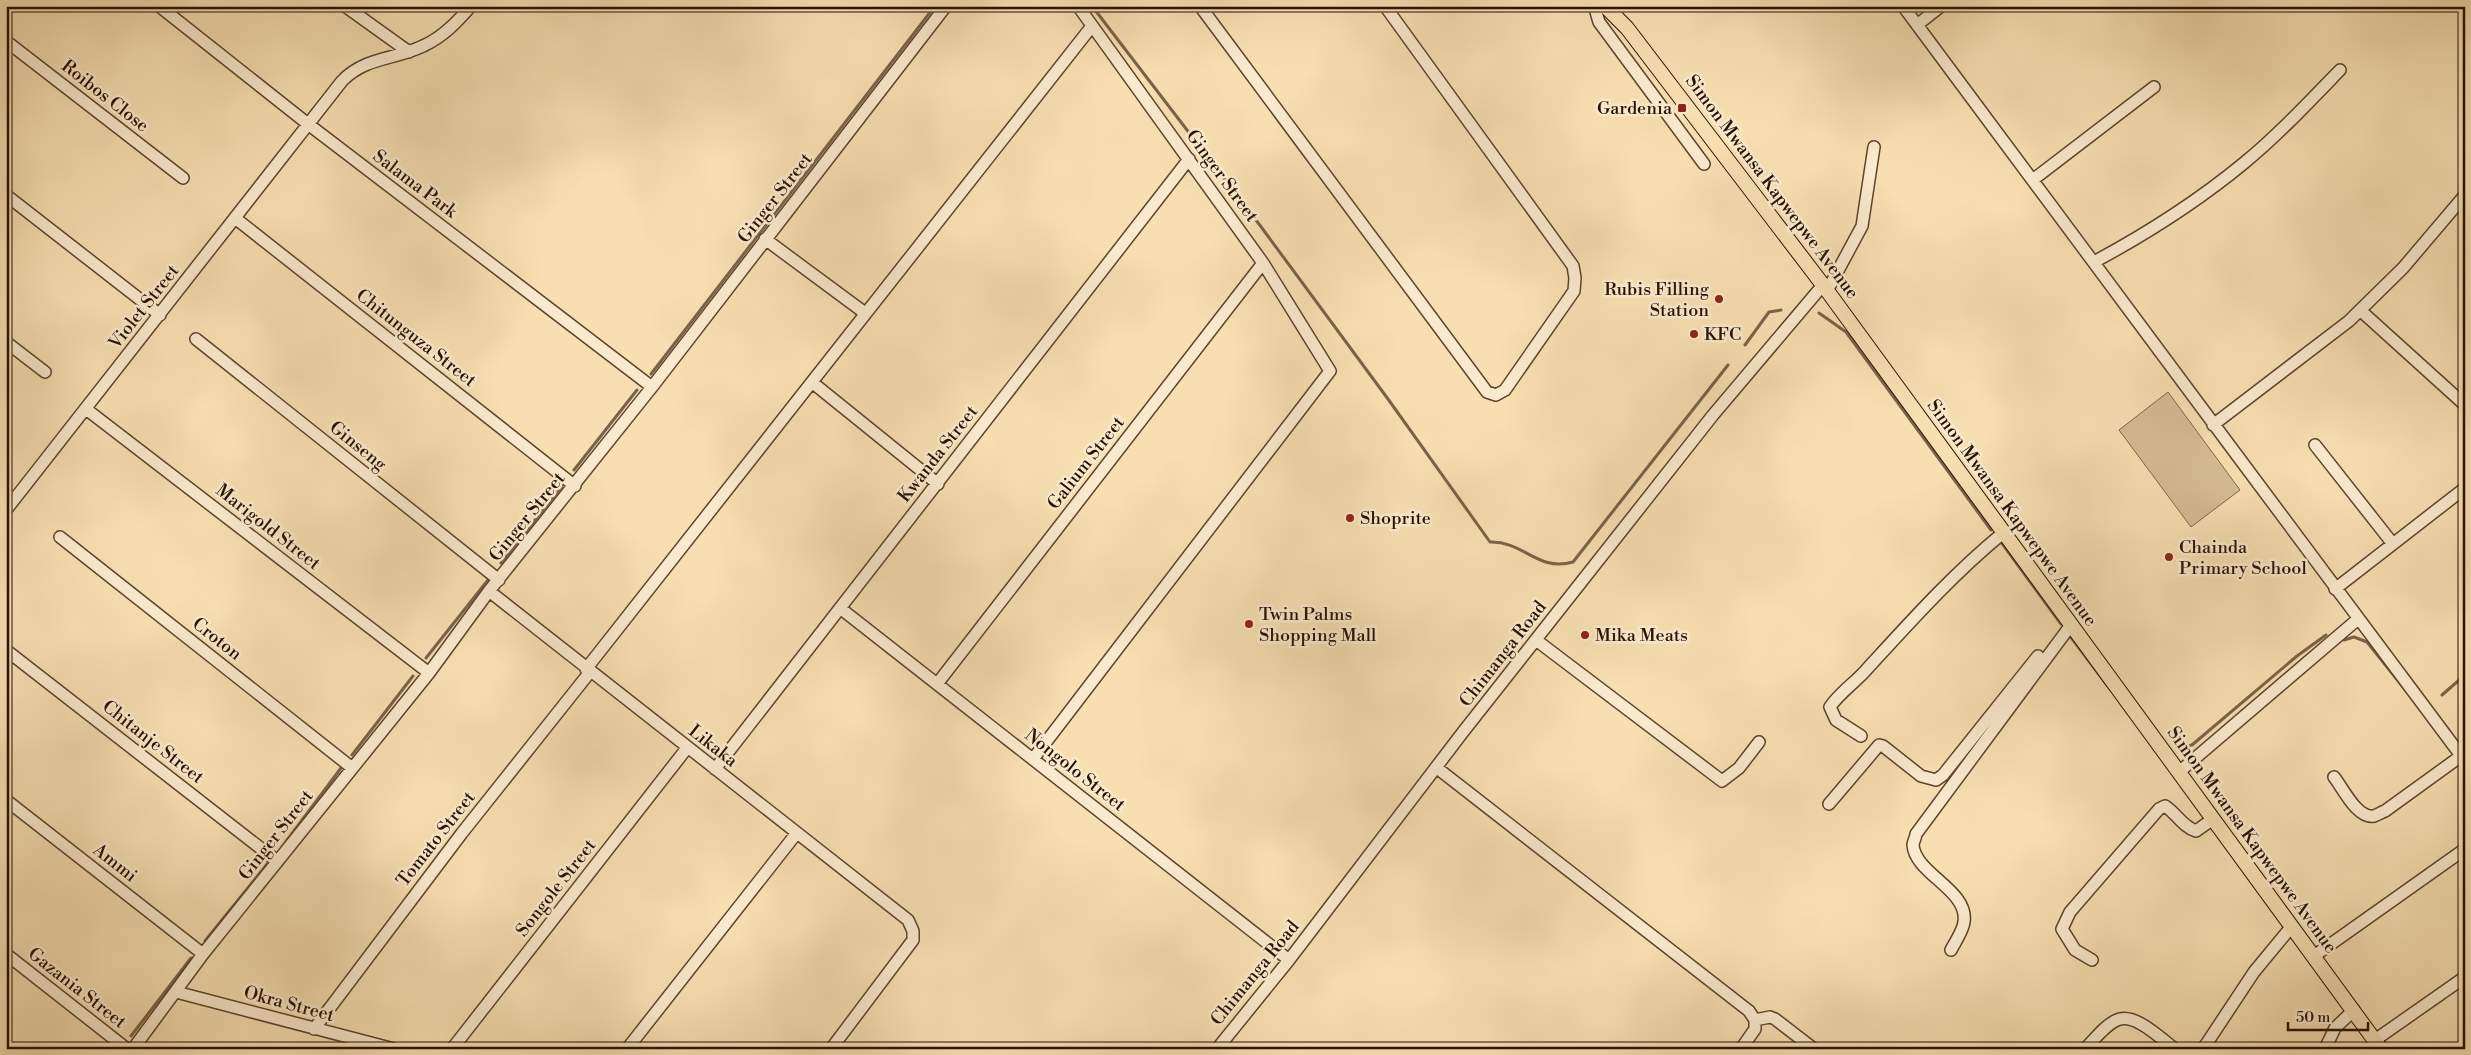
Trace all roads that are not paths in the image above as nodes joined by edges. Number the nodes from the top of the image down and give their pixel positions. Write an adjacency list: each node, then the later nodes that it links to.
1 (159, 6): 18 (street, Salama Park)
2 (345, 6): 15 (street)
3 (471, 6): 15 (street, Violet Street)
4 (946, 6): 27 (street, Ginger Street)
5 (1078, 6): 13 (street, Ginger Street)
6 (1200, 6): 7 (street)
7 (1385, 6)
8 (1599, 6): 21 (street)
9 (1605, 6): 30 (main road, Simon Mwansa Kapwepwe Avenue)
10 (1903, 6): 12 (street)
11 (1941, 6): 12 (street)
12 (1917, 25): 23 (street)
13 (1092, 26): 20 (street, Ginger Street); 32 (street, Tomato Street)
14 (6, 41): 22 (street, Roibos Close)
15 (409, 52): 18 (street, Violet Street)
16 (2340, 70): 28 (street)
17 (2154, 87): 23 (street)
18 (308, 124): 26 (street, Violet Street); 38 (street, Salama Park)
19 (1874, 147): 30 (street, Chimanga Road)
20 (1189, 159): 29 (street, Ginger Street); 43 (street, Kwanda Street)
21 (1704, 164)
22 (183, 178)
23 (2034, 179): 28 (street)
24 (2465, 194): 31 (street)
25 (6, 195): 33 (street)
26 (235, 218): 33 (street, Violet Street); 44 (street, Chitunguza Street)
27 (765, 239): 32 (street); 38 (street, Ginger Street)
28 (2094, 262): 41 (street)
29 (1264, 264): 62 (street, Galium Street); 67 (street, Ginger Street)
30 (1825, 288): 48 (main road, Simon Mwansa Kapwepwe Avenue); 57 (street, Chimanga Road)
31 (2360, 310): 39 (street); 41 (street)
32 (864, 314): 37 (street, Tomato Street)
33 (160, 315): 40 (street, Violet Street)
34 (196, 339): 51 (street, Ginseng)
35 (6, 342): 36 (street)
36 (45, 372)
37 (813, 383): 43 (street); 60 (street, Tomato Street)
38 (652, 387): 44 (street, Ginger Street)
39 (2465, 405)
40 (86, 409): 46 (street, Violet Street); 61 (street, Marigold Street)
41 (2213, 425): 52 (street)
42 (2315, 445): 50 (street)
43 (938, 484): 54 (street, Kwanda Street)
44 (575, 486): 51 (street, Ginger Street)
45 (2465, 488): 50 (street)
46 (10, 497): 47 (street, Violet Street)
47 (6, 510)
48 (2003, 533): 56 (main road, Simon Mwansa Kapwepwe Avenue); 63 (street)
49 (60, 538): 68 (street, Croton)
50 (2393, 544): 52 (street)
51 (499, 580): 53 (street, Ginger Street)
52 (2335, 589): 55 (street)
53 (490, 591): 60 (street, Likaka); 61 (street, Ginger Street)
54 (840, 608): 62 (street, Nongolo Street); 70 (street, Kwanda Street)
55 (2358, 619): 66 (street); 71 (street)
56 (2071, 625): 58 (street); 71 (main road, Simon Mwansa Kapwepwe Avenue)
57 (1536, 640): 64 (street); 69 (street, Chimanga Road)
58 (2056, 645): 74 (street); 80 (street)
59 (6, 650): 78 (street, Chitanje Street)
60 (588, 670): 65 (street, Likaka); 90 (street, Tomato Street)
61 (429, 673): 68 (street, Ginger Street)
62 (937, 684): 67 (street, Nongolo Street)
63 (1861, 736)
64 (1759, 742)
65 (687, 748): 70 (street, Likaka); 95 (street, Songole Street)
66 (2463, 758): 72 (street)
67 (1032, 759): 84 (street, Nongolo Street)
68 (351, 767): 78 (street, Ginger Street)
69 (1437, 768): 84 (street, Chimanga Road); 89 (street)
70 (714, 769): 76 (street, Likaka)
71 (2179, 772): 75 (main road, Simon Mwansa Kapwepwe Avenue)
72 (2334, 777)
73 (6, 800): 82 (street, Ammi)
74 (1829, 804)
75 (2214, 819): 79 (main road, Simon Mwansa Kapwepwe Avenue); 85 (street)
76 (796, 834): 96 (street); 97 (street, Likaka)
77 (2465, 849): 83 (street)
78 (277, 861): 82 (street, Ginger Street)
79 (2292, 926): 83 (main road, Simon Mwansa Kapwepwe Avenue); 103 (street)
80 (1950, 950)
81 (6, 954): 92 (street, Gazania Street)
82 (203, 954): 87 (street, Ginger Street)
83 (2314, 956): 88 (main road, Simon Mwansa Kapwepwe Avenue)
84 (1289, 960): 98 (street, Chimanga Road)
85 (2092, 960)
86 (2465, 977): 91 (street)
87 (176, 992): 90 (street, Okra Street); 93 (street, Ginger Street)
88 (2354, 1010): 91 (main road, Simon Mwansa Kapwepwe Avenue); 104 (street)
89 (1755, 1020): 99 (street); 100 (street)
90 (314, 1029): 94 (street, Okra Street)
91 (2378, 1044)
92 (127, 1049)
93 (133, 1049)
94 (394, 1049)
95 (452, 1049)
96 (627, 1049)
97 (831, 1049)
98 (1217, 1049)
99 (1741, 1049)
100 (1814, 1049)
101 (2085, 1049): 102 (street)
102 (2175, 1049)
103 (2203, 1049)
104 (2325, 1049)

